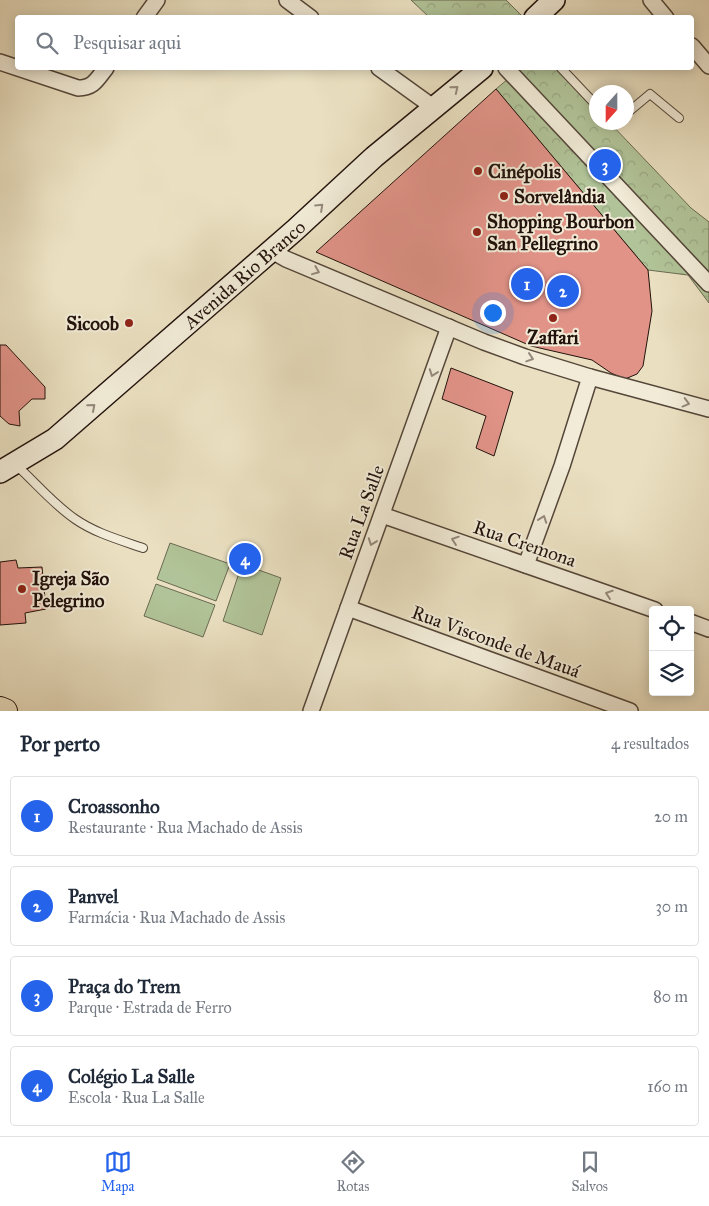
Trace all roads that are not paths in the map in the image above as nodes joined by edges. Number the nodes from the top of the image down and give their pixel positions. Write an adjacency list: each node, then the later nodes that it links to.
1 (157, 0): 5 (street)
2 (287, 0): 6 (street)
3 (554, 0): 7 (main road)
4 (651, 0): 8 (street)
5 (146, 15)
6 (307, 15)
7 (538, 15)
8 (664, 15)
9 (694, 48): 11 (street)
10 (0, 62): 12 (street)
11 (709, 66)
12 (15, 67)
13 (24, 70): 14 (street)
14 (104, 70)
15 (382, 70): 20 (street)
16 (479, 70): 20 (main road, Avenida Rio Branco, one-way to 16)
17 (508, 70): 24 (street)
18 (563, 70): 19 (lane)
19 (589, 98)
20 (433, 107): 23 (main road, Avenida Rio Branco, one-way to 20)
21 (634, 107): 22 (lane)
22 (679, 118)
23 (272, 251): 25 (street, one-way to 25); 28 (main road, Avenida Rio Branco, one-way to 23)
24 (707, 282)
25 (450, 327): 26 (street, one-way to 26); 29 (street, Rua La Salle, one-way to 29)
26 (590, 377): 27 (street, one-way to 27); 31 (street, one-way to 26)
27 (709, 408)
28 (8, 468): 30 (lane)
29 (382, 515): 31 (street, Rua Cremona, one-way to 29); 32 (street, Rua La Salle, one-way to 32)
30 (143, 548)
31 (526, 565): 33 (street, Rua Cremona, one-way to 31)
32 (348, 608): 38 (street, Rua La Salle); 39 (street, Rua Visconde de Mauá)
33 (649, 608)
34 (694, 623): 35 (street)
35 (709, 629)
36 (0, 709): 37 (main road)
37 (5, 711)
38 (311, 711)
39 (630, 711)

